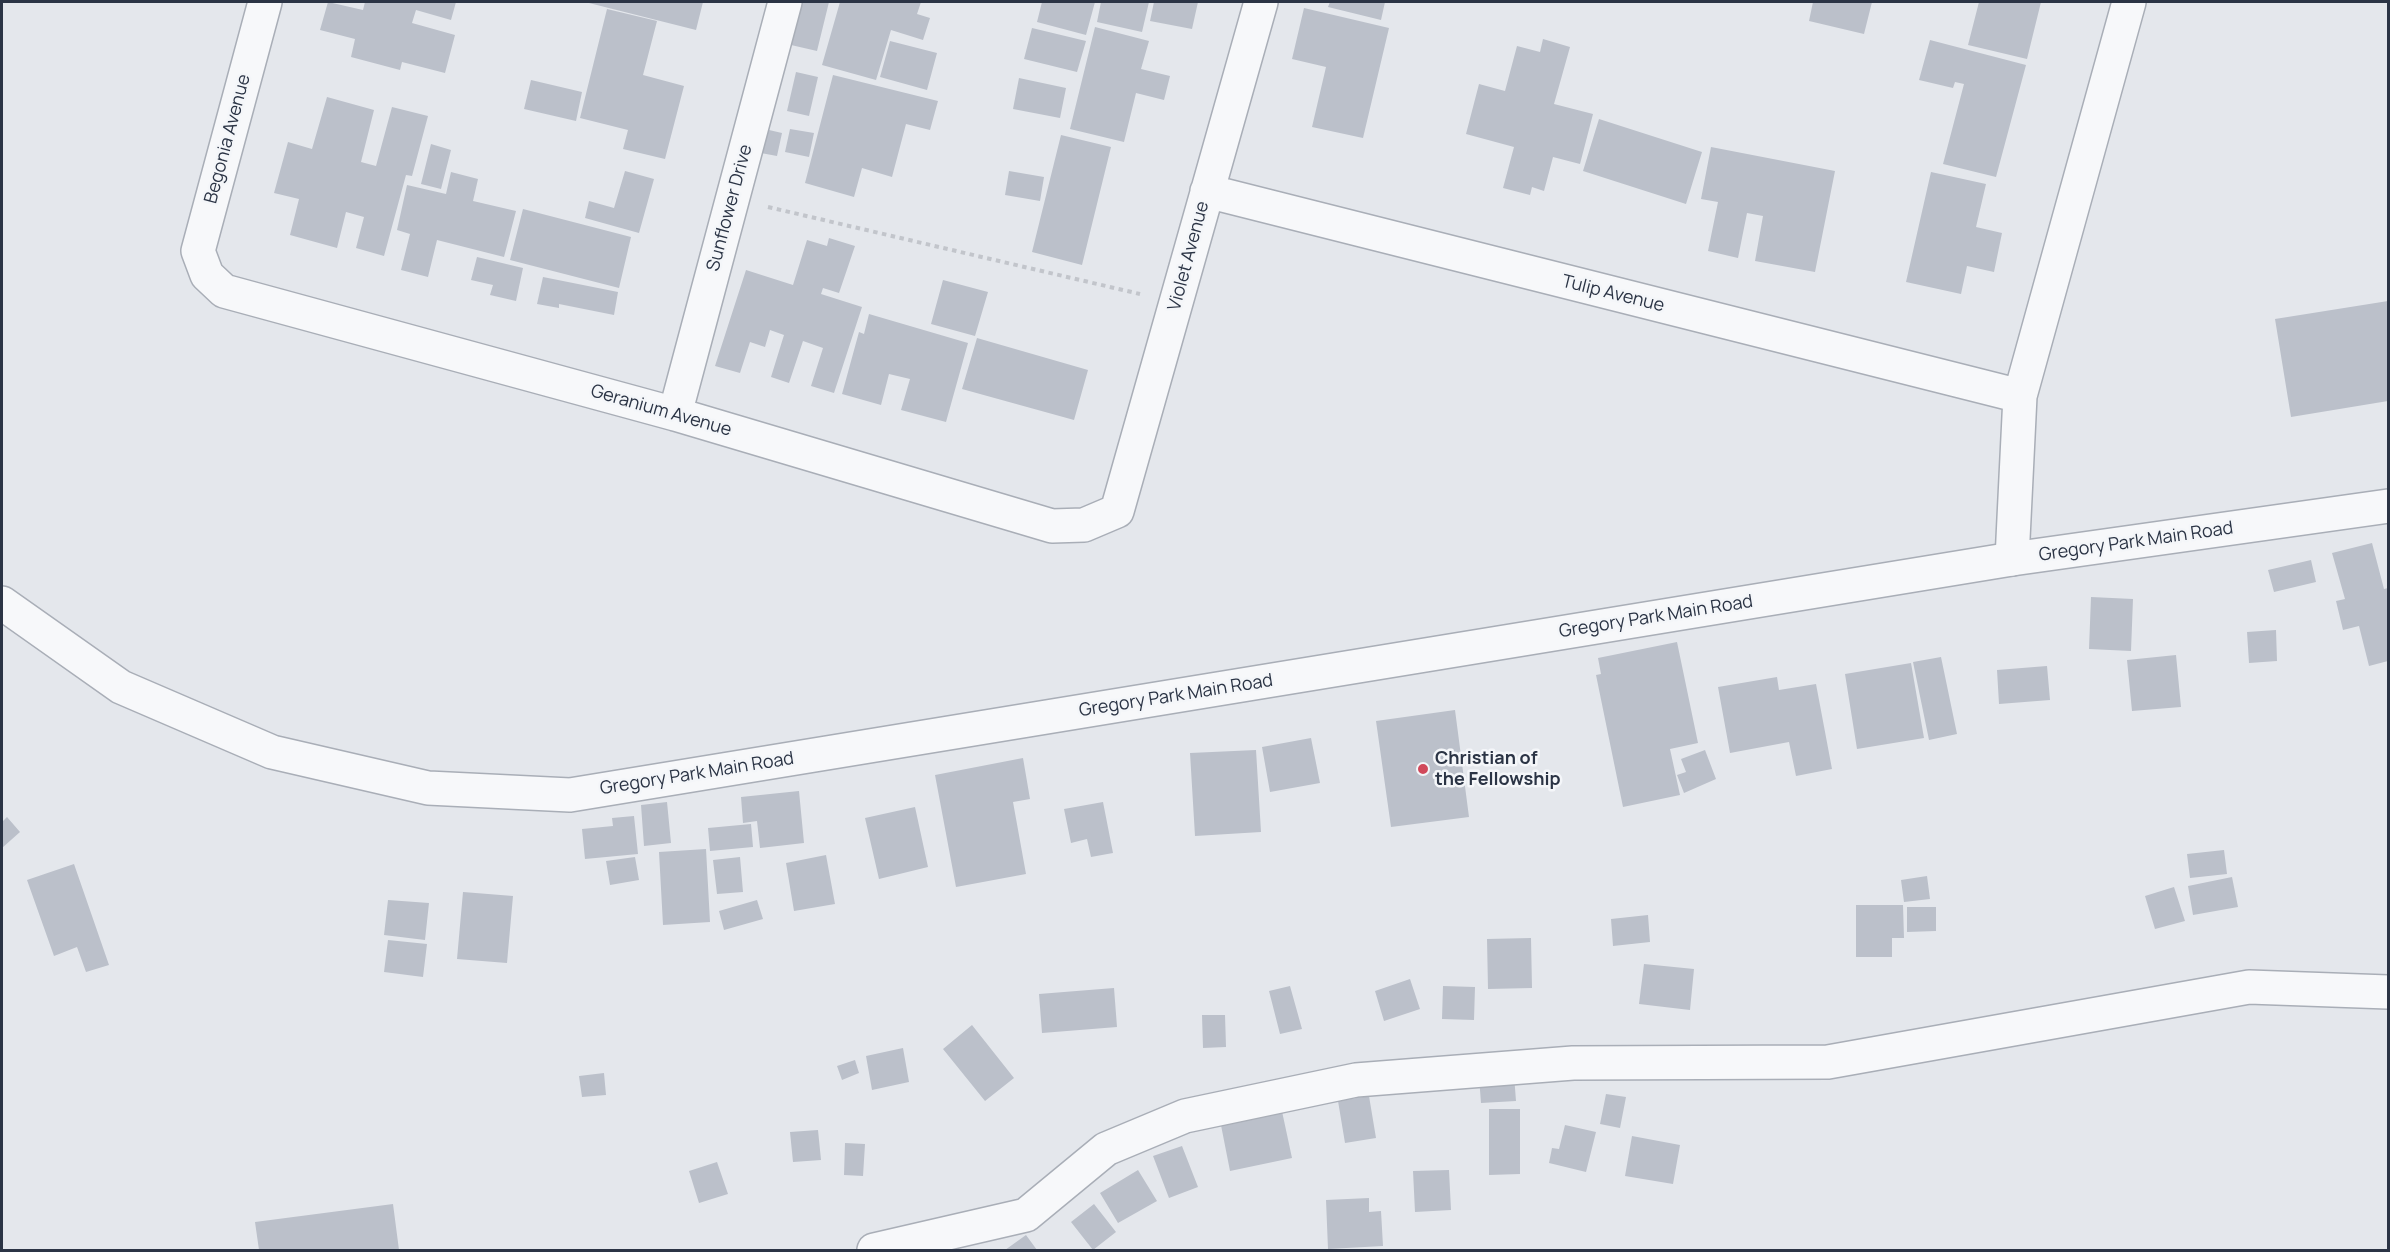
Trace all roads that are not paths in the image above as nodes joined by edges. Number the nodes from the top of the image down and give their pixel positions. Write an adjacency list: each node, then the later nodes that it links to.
1 (265, 2): 6 (street, Begonia Avenue)
2 (785, 2): 8 (street, Sunflower Drive)
3 (1261, 2): 5 (street, Violet Avenue)
4 (2129, 2): 7 (street)
5 (1207, 191): 7 (street, Tulip Avenue); 10 (street, Violet Avenue)
6 (207, 275): 8 (street, Geranium Avenue)
7 (2020, 396): 11 (street)
8 (675, 414): 10 (street, Geranium Avenue)
9 (2388, 506): 11 (street, Gregory Park Main Road)
10 (1117, 511)
11 (2012, 559): 12 (street, Gregory Park Main Road)
12 (2, 603)
13 (2388, 992): 14 (street)
14 (874, 1251)

